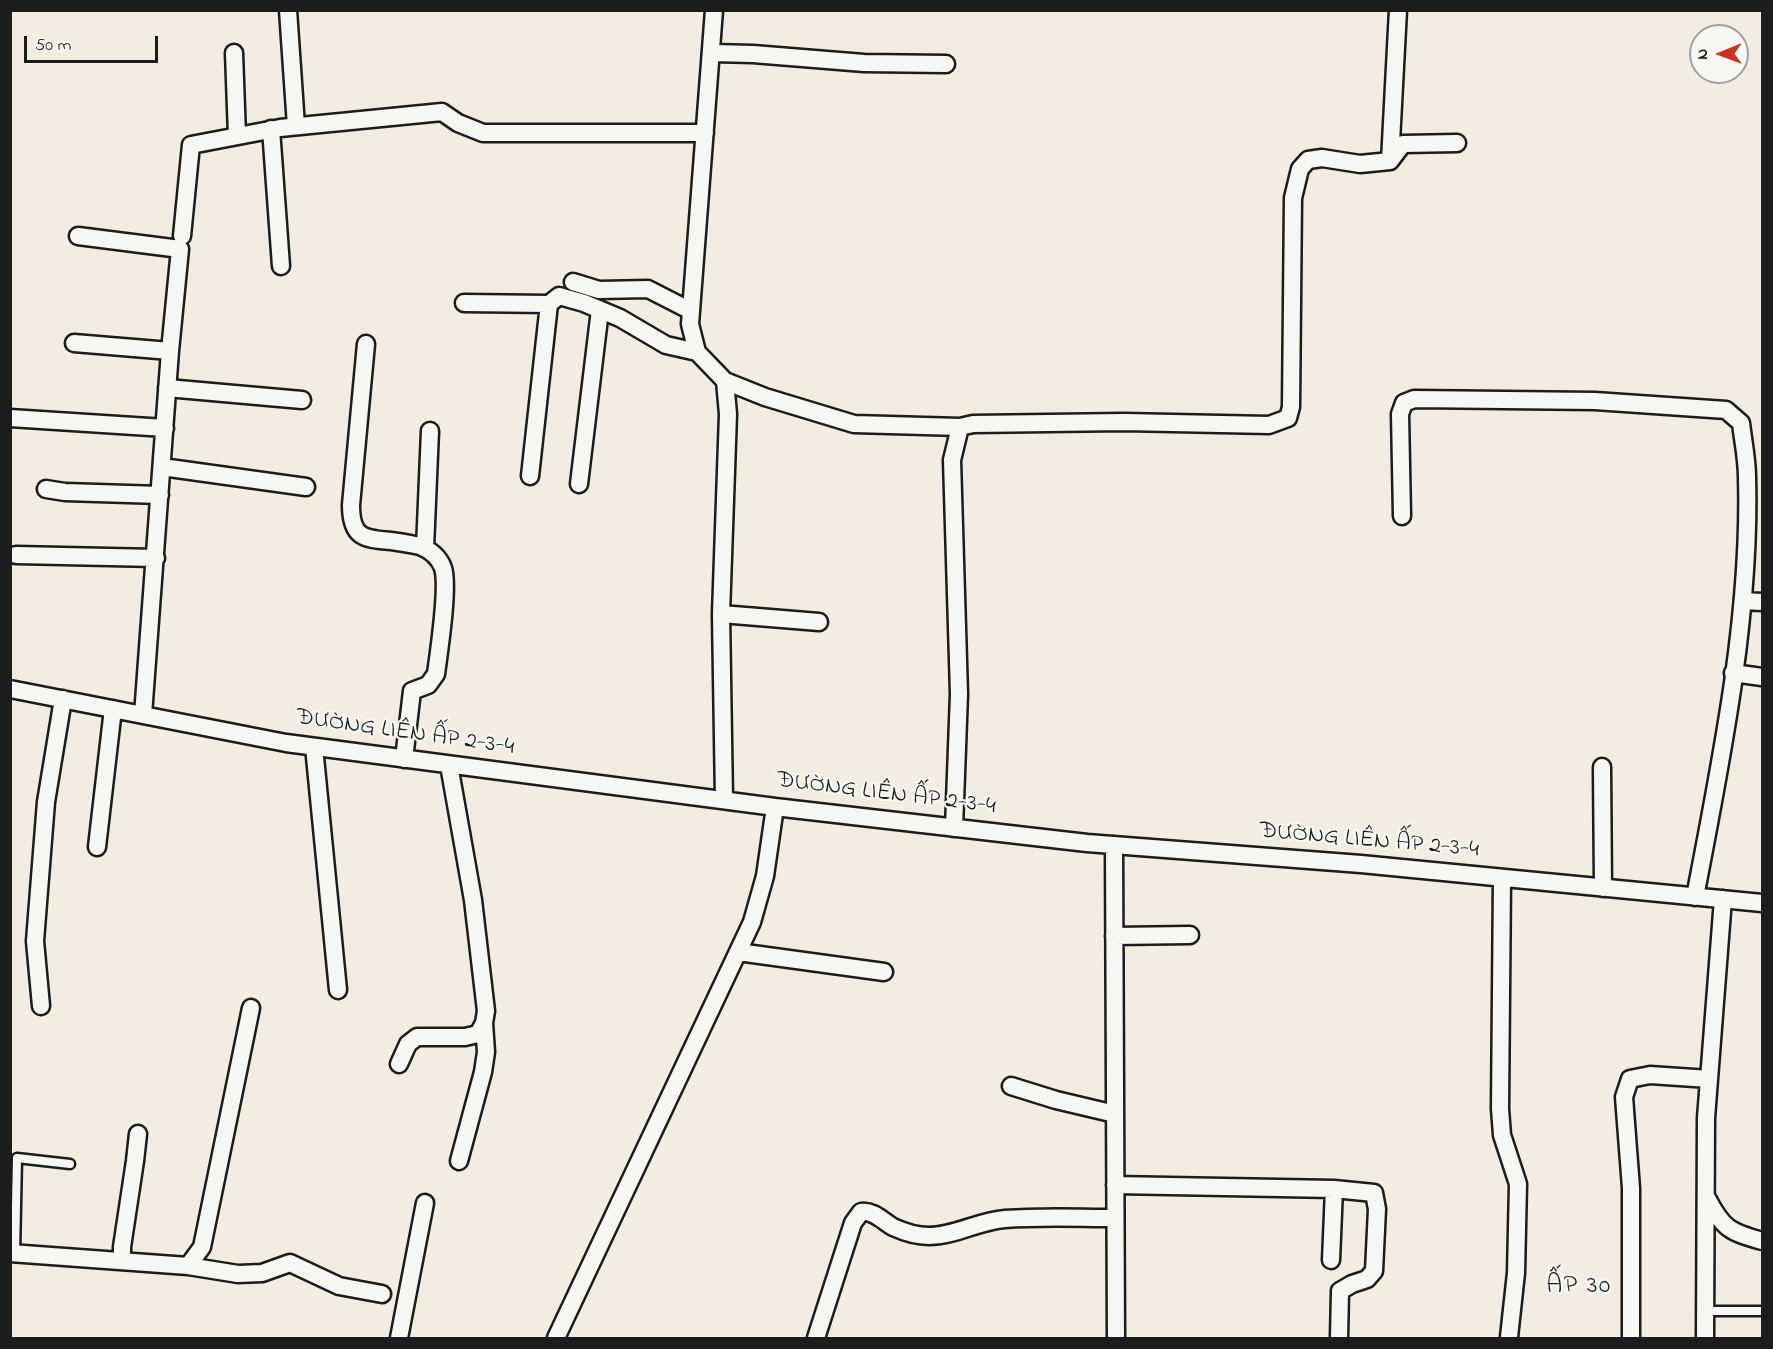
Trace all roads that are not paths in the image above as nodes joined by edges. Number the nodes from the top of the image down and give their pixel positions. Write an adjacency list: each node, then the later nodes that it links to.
1 (288, 10): 7 (street)
2 (714, 10): 5 (street)
3 (1398, 10): 12 (street)
4 (234, 53): 10 (street)
5 (712, 53): 6 (street); 9 (street)
6 (946, 64)
7 (296, 126): 8 (street); 9 (street)
8 (271, 129): 10 (street); 15 (street)
9 (705, 133): 20 (street)
10 (237, 136): 14 (street)
11 (1457, 143): 12 (street)
12 (1390, 160): 29 (street)
13 (78, 236): 23 (street)
14 (182, 236)
15 (281, 266)
16 (573, 282): 20 (street)
17 (464, 303): 18 (street)
18 (549, 304): 19 (street); 33 (street)
19 (600, 310): 24 (street); 34 (street)
20 (691, 311): 24 (street)
21 (74, 343): 23 (street)
22 (366, 344): 39 (street)
23 (170, 351): 26 (street)
24 (697, 352): 25 (street)
25 (725, 381): 29 (street); 44 (street)
26 (167, 388): 27 (street); 30 (street)
27 (302, 400)
28 (10, 418): 30 (street)
29 (960, 427): 58 (street)
30 (165, 428): 32 (street)
31 (430, 431): 39 (street)
32 (162, 467): 35 (street); 37 (street)
33 (530, 476)
34 (579, 484)
35 (306, 487)
36 (46, 489): 37 (street)
37 (160, 495): 41 (street)
38 (1402, 516): 42 (street)
39 (425, 548): 53 (street)
40 (15, 555): 41 (street)
41 (156, 558): 51 (street)
42 (1743, 601): 43 (street); 46 (street)
43 (1762, 602)
44 (721, 614): 45 (street); 56 (street)
45 (819, 622)
46 (1734, 673): 47 (street); 63 (street)
47 (1762, 677)
48 (10, 689): 49 (street, ĐƯỜNG LIÊN ẤP 2-3-4)
49 (63, 699): 50 (street, ĐƯỜNG LIÊN ẤP 2-3-4); 71 (street)
50 (113, 709): 51 (street, ĐƯỜNG LIÊN ẤP 2-3-4); 60 (street)
51 (143, 715): 52 (street, ĐƯỜNG LIÊN ẤP 2-3-4)
52 (314, 747): 53 (street, ĐƯỜNG LIÊN ẤP 2-3-4); 70 (street)
53 (404, 759): 54 (street, ĐƯỜNG LIÊN ẤP 2-3-4)
54 (449, 765): 56 (street, ĐƯỜNG LIÊN ẤP 2-3-4); 73 (street)
55 (1602, 767): 62 (street)
56 (724, 800): 57 (street, ĐƯỜNG LIÊN ẤP 2-3-4)
57 (775, 807): 58 (street, ĐƯỜNG LIÊN ẤP 2-3-4); 68 (street)
58 (954, 828): 59 (street, ĐƯỜNG LIÊN ẤP 2-3-4)
59 (1114, 845): 61 (street, ĐƯỜNG LIÊN ẤP 2-3-4); 67 (street)
60 (97, 847)
61 (1502, 878): 62 (street, ĐƯỜNG LIÊN ẤP 2-3-4); 94 (street)
62 (1603, 888): 63 (street, ĐƯỜNG LIÊN ẤP 2-3-4)
63 (1695, 897): 64 (street, ĐƯỜNG LIÊN ẤP 2-3-4)
64 (1723, 900): 65 (street, ĐƯỜNG LIÊN ẤP 2-3-4); 75 (street)
65 (1762, 903)
66 (1190, 935): 67 (street)
67 (1114, 936): 77 (street)
68 (738, 952): 69 (street); 96 (street)
69 (884, 972)
70 (338, 990)
71 (40, 1006)
72 (250, 1008): 90 (street)
73 (484, 1023): 74 (street); 79 (street)
74 (399, 1064)
75 (1709, 1079): 83 (street); 100 (street)
76 (1011, 1086): 77 (street)
77 (1115, 1114): 81 (street)
78 (138, 1134): 89 (street)
79 (459, 1161)
80 (70, 1164): 87 (lane)
81 (1115, 1185): 82 (street); 85 (street)
82 (1334, 1189): 88 (street); 99 (street)
83 (1706, 1196): 86 (street); 92 (street)
84 (425, 1203): 95 (street)
85 (1115, 1218): 97 (street); 98 (street)
86 (1762, 1241)
87 (13, 1253): 89 (street)
88 (1330, 1260)
89 (122, 1261): 90 (street)
90 (188, 1266): 91 (street)
91 (382, 1294)
92 (1705, 1311): 93 (lane); 101 (street)
93 (1762, 1311)
94 (1509, 1337)
95 (399, 1338)
96 (556, 1338)
97 (816, 1338)
98 (1116, 1338)
99 (1339, 1338)
100 (1631, 1338)
101 (1705, 1338)

